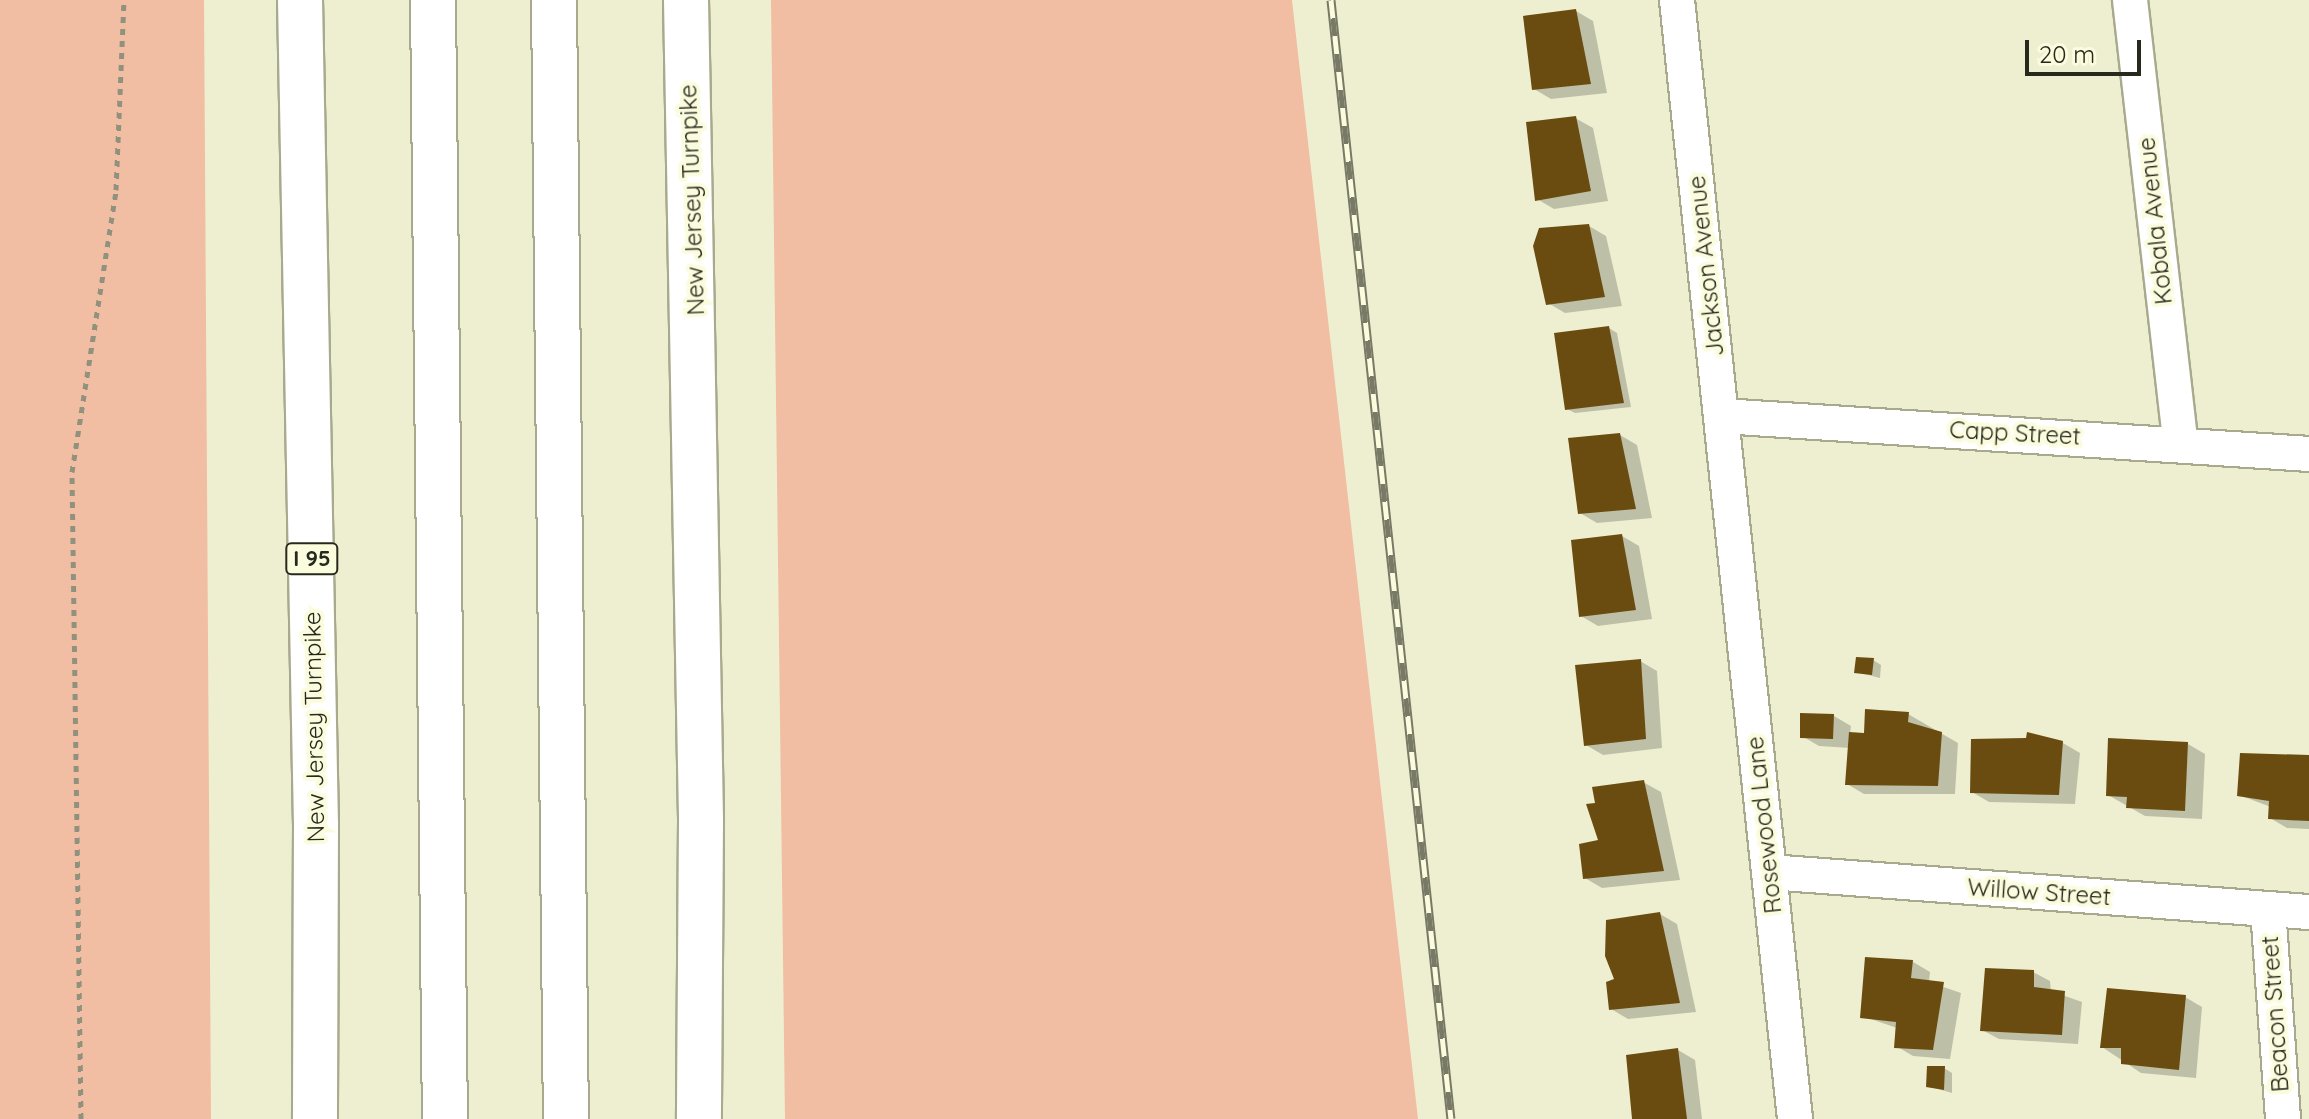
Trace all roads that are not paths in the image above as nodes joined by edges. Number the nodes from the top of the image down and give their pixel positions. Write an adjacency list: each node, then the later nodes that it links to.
1 (300, 0): 14 (highway, New Jersey Turnpike / I 95)
2 (433, 0): 15 (highway)
3 (554, 0): 16 (highway)
4 (686, 0): 17 (highway, New Jersey Turnpike)
5 (1677, 0): 7 (street, Jackson Avenue)
6 (2130, 0): 8 (street, Kobala Avenue)
7 (1722, 416): 8 (street, Capp Street); 10 (street, Jackson Avenue)
8 (2180, 442): 9 (street, Capp Street)
9 (2309, 454)
10 (1733, 532): 11 (street, Rosewood Lane)
11 (1769, 872): 12 (street, Willow Street); 18 (street, Rosewood Lane)
12 (2268, 909): 13 (street, Willow Street); 19 (street, Beacon Street)
13 (2309, 912)
14 (315, 1119)
15 (445, 1119)
16 (566, 1119)
17 (699, 1119)
18 (1795, 1119)
19 (2283, 1119)

